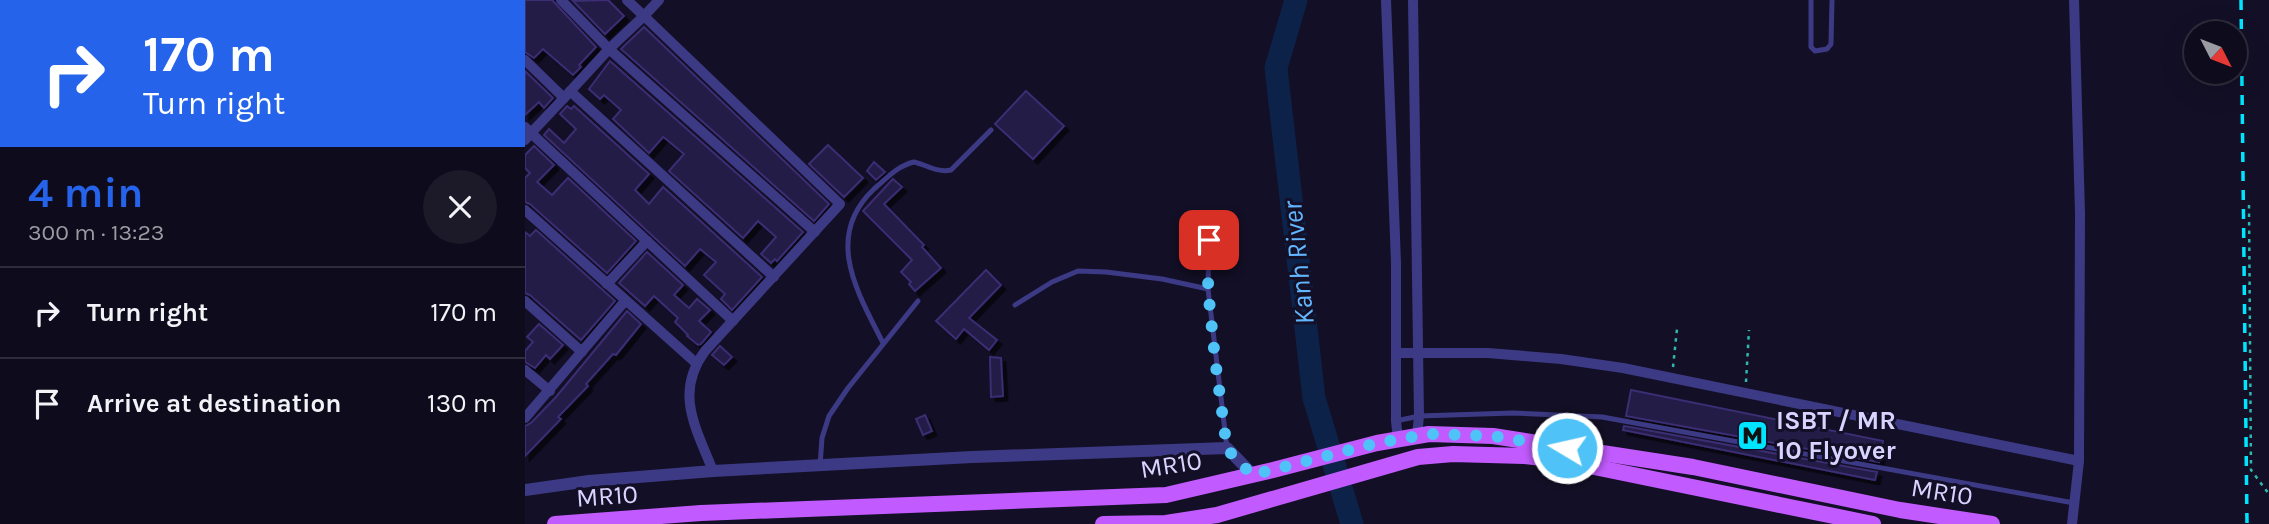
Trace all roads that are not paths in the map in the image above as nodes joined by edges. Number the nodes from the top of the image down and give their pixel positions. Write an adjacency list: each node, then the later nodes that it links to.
1 (561, 0): 10 (street)
2 (627, 0): 9 (street)
3 (659, 0): 9 (street)
4 (1386, 0): 29 (street)
5 (1413, 0): 30 (street)
6 (1811, 0): 7 (lane)
7 (1832, 0)
8 (2074, 0): 40 (street)
9 (644, 16): 10 (street); 16 (street)
10 (608, 49): 12 (street); 16 (street)
11 (525, 60): 12 (street)
12 (567, 95): 14 (street); 19 (street)
13 (991, 130): 27 (lane)
14 (527, 133): 18 (street)
15 (525, 210): 20 (street)
16 (815, 232): 19 (street)
17 (1209, 240): 21 (lane)
18 (647, 241): 20 (street); 26 (street)
19 (774, 277): 26 (street)
20 (607, 284): 23 (street)
21 (1208, 289): 25 (lane); 39 (lane)
22 (525, 301): 28 (street)
23 (625, 301): 28 (street); 31 (street)
24 (918, 301): 27 (lane)
25 (1015, 305)
26 (733, 321): 31 (street)
27 (883, 343): 41 (lane)
28 (582, 352): 33 (street)
29 (1396, 353): 30 (street); 36 (street)
30 (1418, 354): 34 (street); 40 (street)
31 (696, 363): 42 (street)
32 (525, 370): 33 (street)
33 (550, 391): 35 (street)
34 (1419, 416): 36 (lane); 37 (street); 45 (lane)
35 (525, 418)
36 (1396, 421): 38 (street)
37 (1417, 436): 38 (main road, MR10); 49 (main road, MR10)
38 (1398, 439): 43 (main road, MR10)
39 (1227, 449): 41 (street); 43 (street)
40 (2078, 461): 45 (street)
41 (820, 466): 42 (street)
42 (713, 471): 44 (street)
43 (1252, 475): 46 (main road, MR10)
44 (525, 490)
45 (2074, 503): 50 (street)
46 (555, 524)
47 (1104, 524): 48 (main road, MR10)
48 (1873, 524)
49 (1992, 524)
50 (2072, 524)

